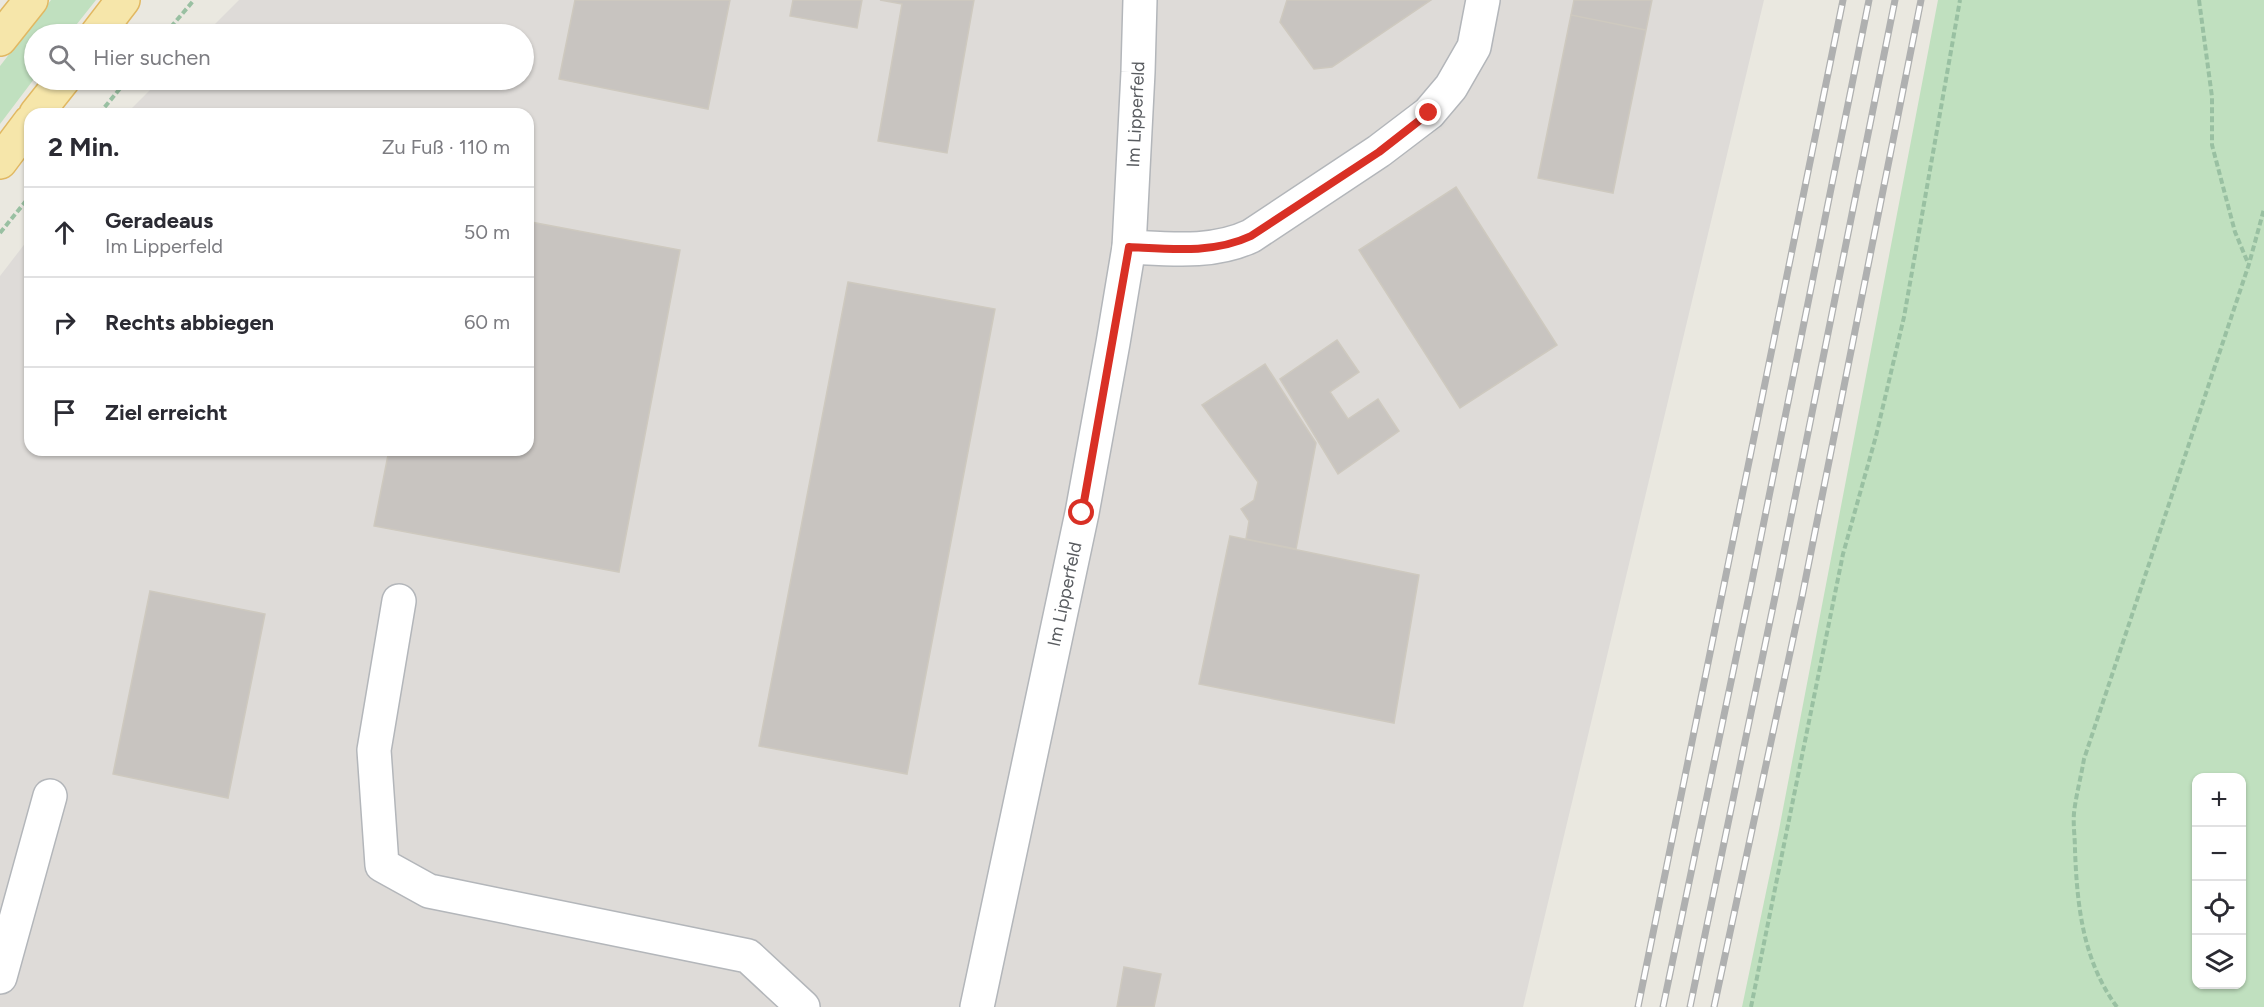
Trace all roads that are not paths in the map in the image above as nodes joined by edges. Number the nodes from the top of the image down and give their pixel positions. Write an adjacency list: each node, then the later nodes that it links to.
1 (31, 0): 6 (main road)
2 (123, 0): 5 (main road)
3 (1140, 0): 11 (street, Im Lipperfeld)
4 (1483, 0): 11 (street)
5 (105, 24)
6 (0, 39)
7 (55, 90): 8 (main road)
8 (41, 108)
9 (24, 130): 10 (main road)
10 (0, 162)
11 (1129, 247): 16 (street, Im Lipperfeld)
12 (399, 601): 15 (street)
13 (50, 796): 14 (street)
14 (0, 977)
15 (803, 1007)
16 (977, 1007)

